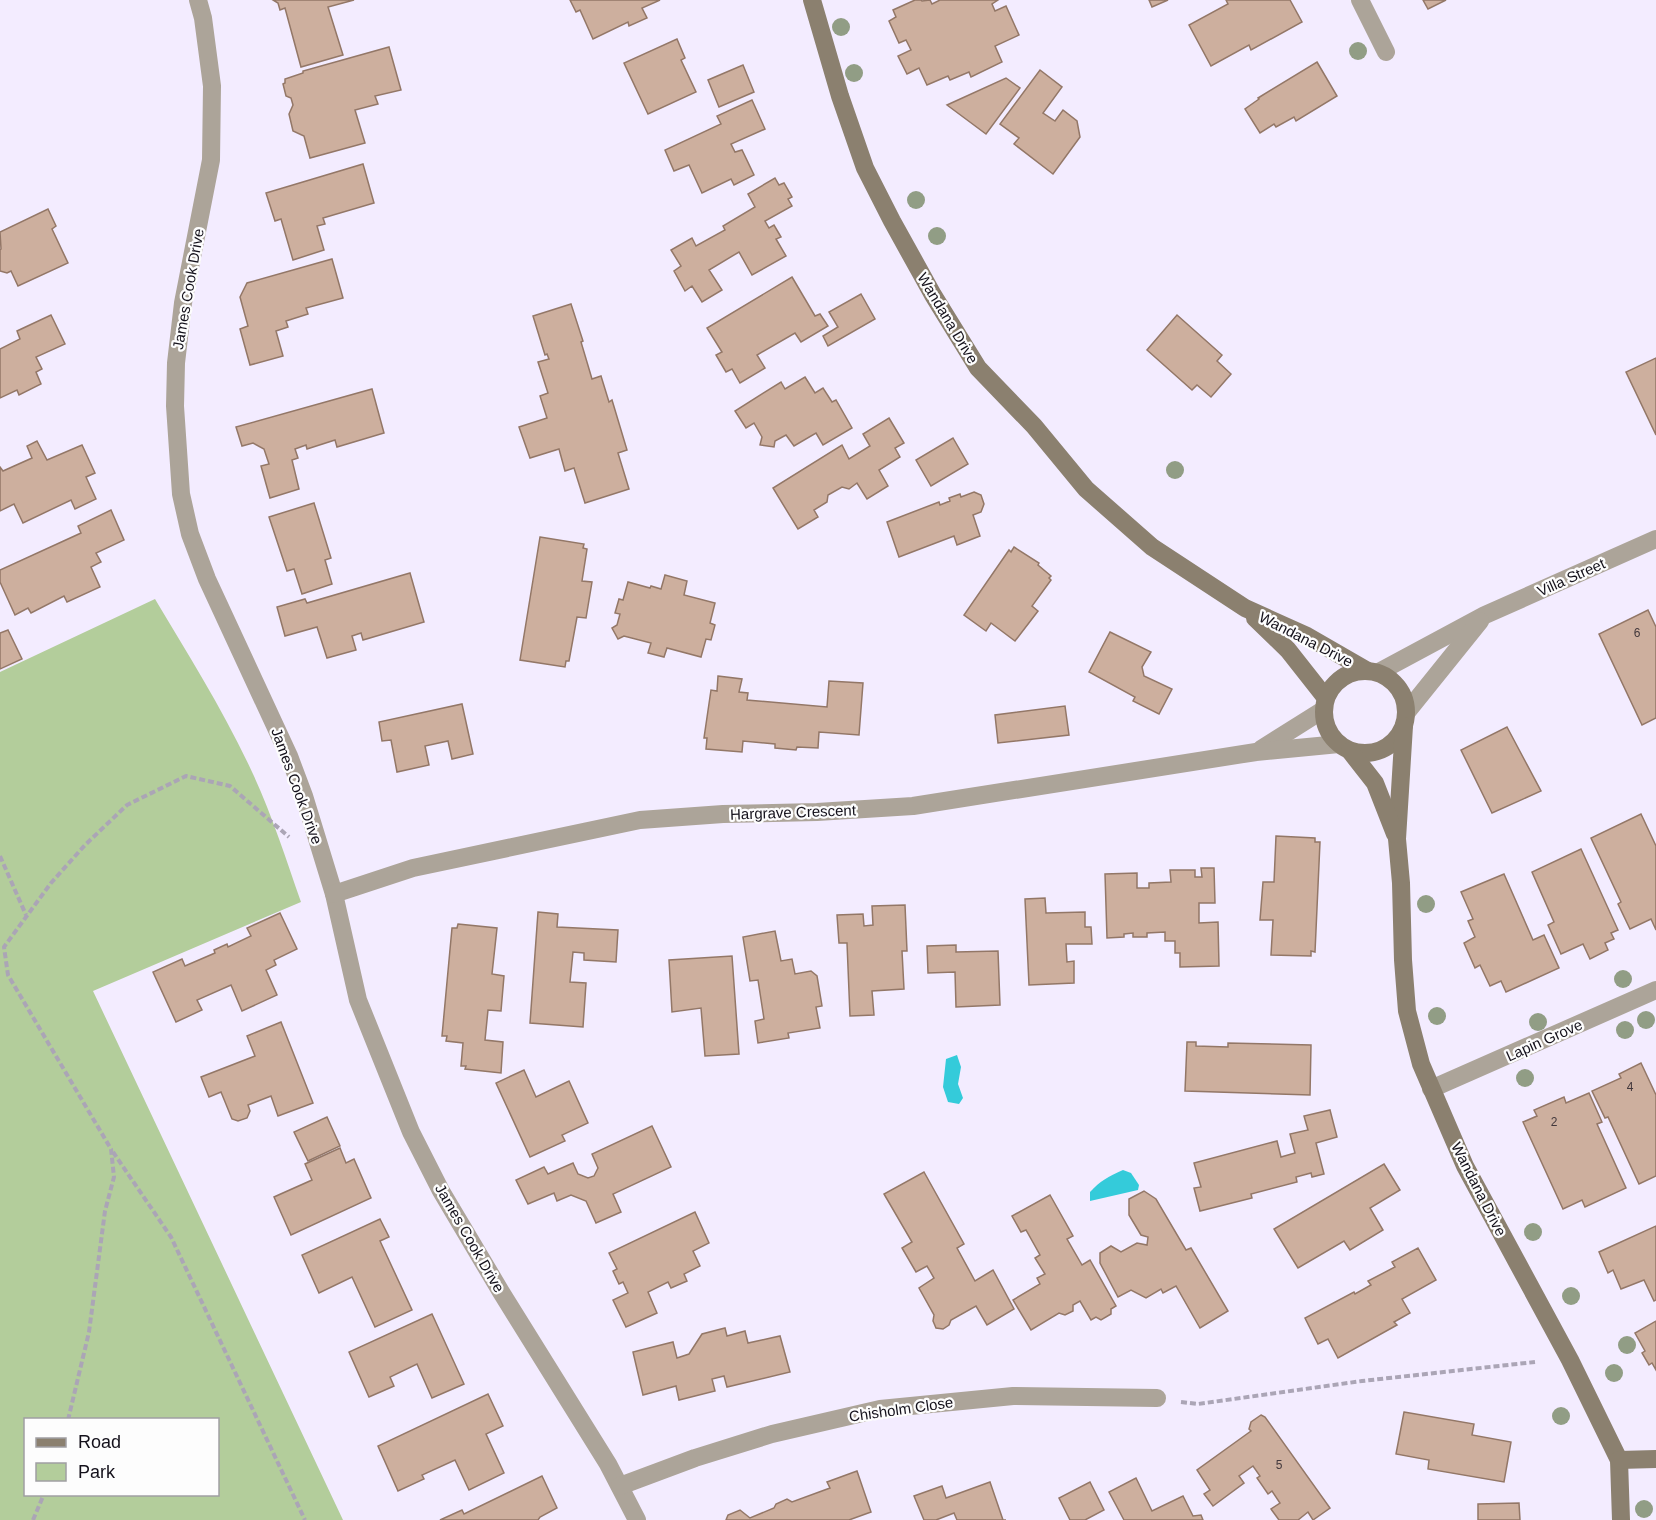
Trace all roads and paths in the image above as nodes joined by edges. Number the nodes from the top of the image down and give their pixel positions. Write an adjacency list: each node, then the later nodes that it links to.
1 (198, 0): 16 (street, James Cook Drive)
2 (812, 0): 6 (street, Wandana Drive)
3 (1360, 0): 4 (street)
4 (1386, 52)
5 (1656, 538): 7 (street, Villa Street)
6 (1245, 608): 8 (street, Wandana Drive); 9 (street, Wandana Drive)
7 (1485, 615): 8 (street, Villa Street); 10 (street, Villa Street)
8 (1373, 671): 9 (street); 10 (street)
9 (1324, 704): 11 (street); 12 (street, Hargrave Crescent)
10 (1405, 719): 11 (street); 13 (street, Wandana Drive)
11 (1345, 748): 12 (street, Hargrave Crescent); 13 (street, Wandana Drive)
12 (1256, 752): 16 (street, Hargrave Crescent)
13 (1397, 839): 20 (street, Wandana Drive)
14 (295, 842): 17 (path)
15 (0, 856): 17 (path)
16 (334, 894): 27 (street, James Cook Drive)
17 (26, 916): 18 (path)
18 (2, 949): 21 (path)
19 (1656, 990): 20 (street, Lapin Grove)
20 (1431, 1089): 26 (street, Wandana Drive)
21 (111, 1149): 24 (path); 30 (path)
22 (1534, 1362): 23 (path)
23 (1157, 1398): 27 (street, Chisholm Close)
24 (68, 1418)
25 (1656, 1459): 26 (street)
26 (1619, 1460): 32 (street, Wandana Drive)
27 (620, 1486): 31 (street, James Cook Drive)
28 (43, 1496): 29 (path)
29 (33, 1520)
30 (305, 1520)
31 (637, 1520)
32 (1621, 1520)

